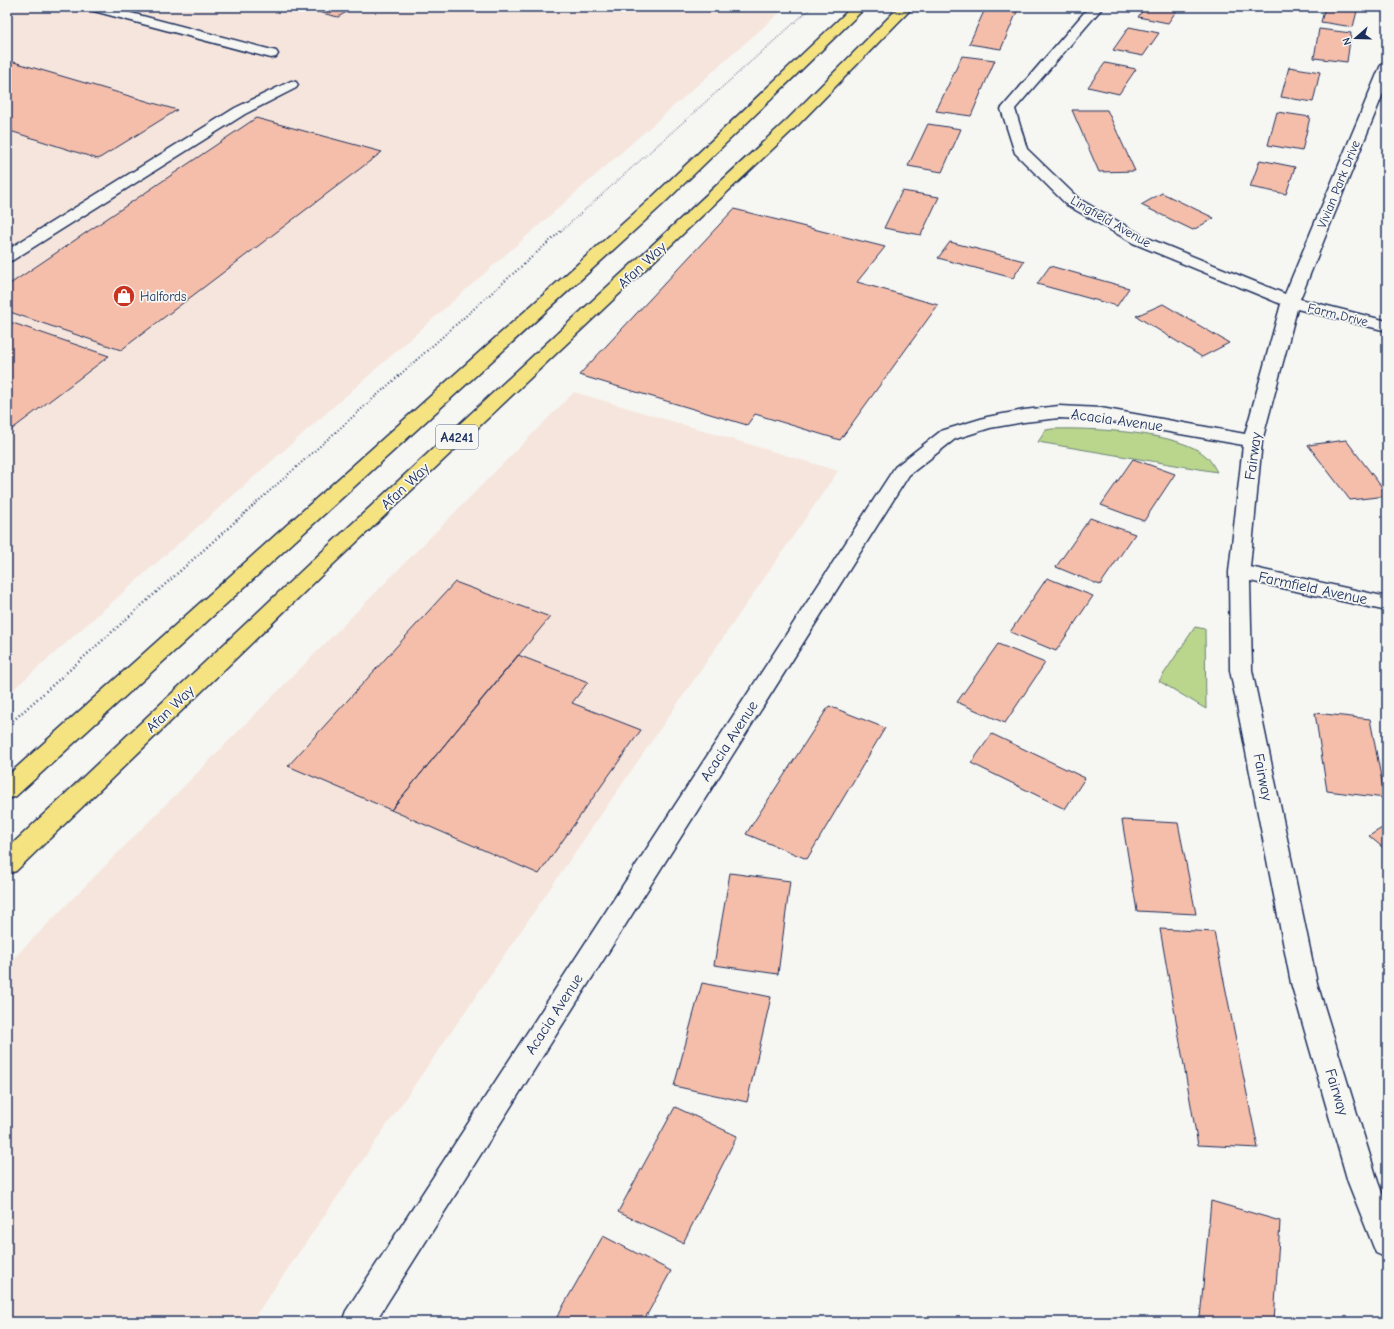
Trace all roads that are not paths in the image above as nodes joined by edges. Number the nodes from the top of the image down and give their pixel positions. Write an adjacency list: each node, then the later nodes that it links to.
1 (94, 7): 5 (lane)
2 (859, 7): 14 (main road, A4241)
3 (906, 7): 15 (main road, Afan Way / A4241)
4 (1096, 7): 9 (street, Lingfield Avenue)
5 (271, 54)
6 (1387, 67): 9 (street, Vivian Park Drive)
7 (291, 85): 8 (lane)
8 (7, 257)
9 (1290, 302): 10 (street, Farm Drive); 11 (street, Fairway)
10 (1387, 326)
11 (1253, 442): 12 (street, Fairway); 17 (street, Acacia Avenue)
12 (1239, 572): 13 (street, Farmfield Avenue); 16 (street, Fairway)
13 (1387, 604)
14 (7, 790)
15 (7, 864)
16 (1387, 1243)
17 (357, 1322)

